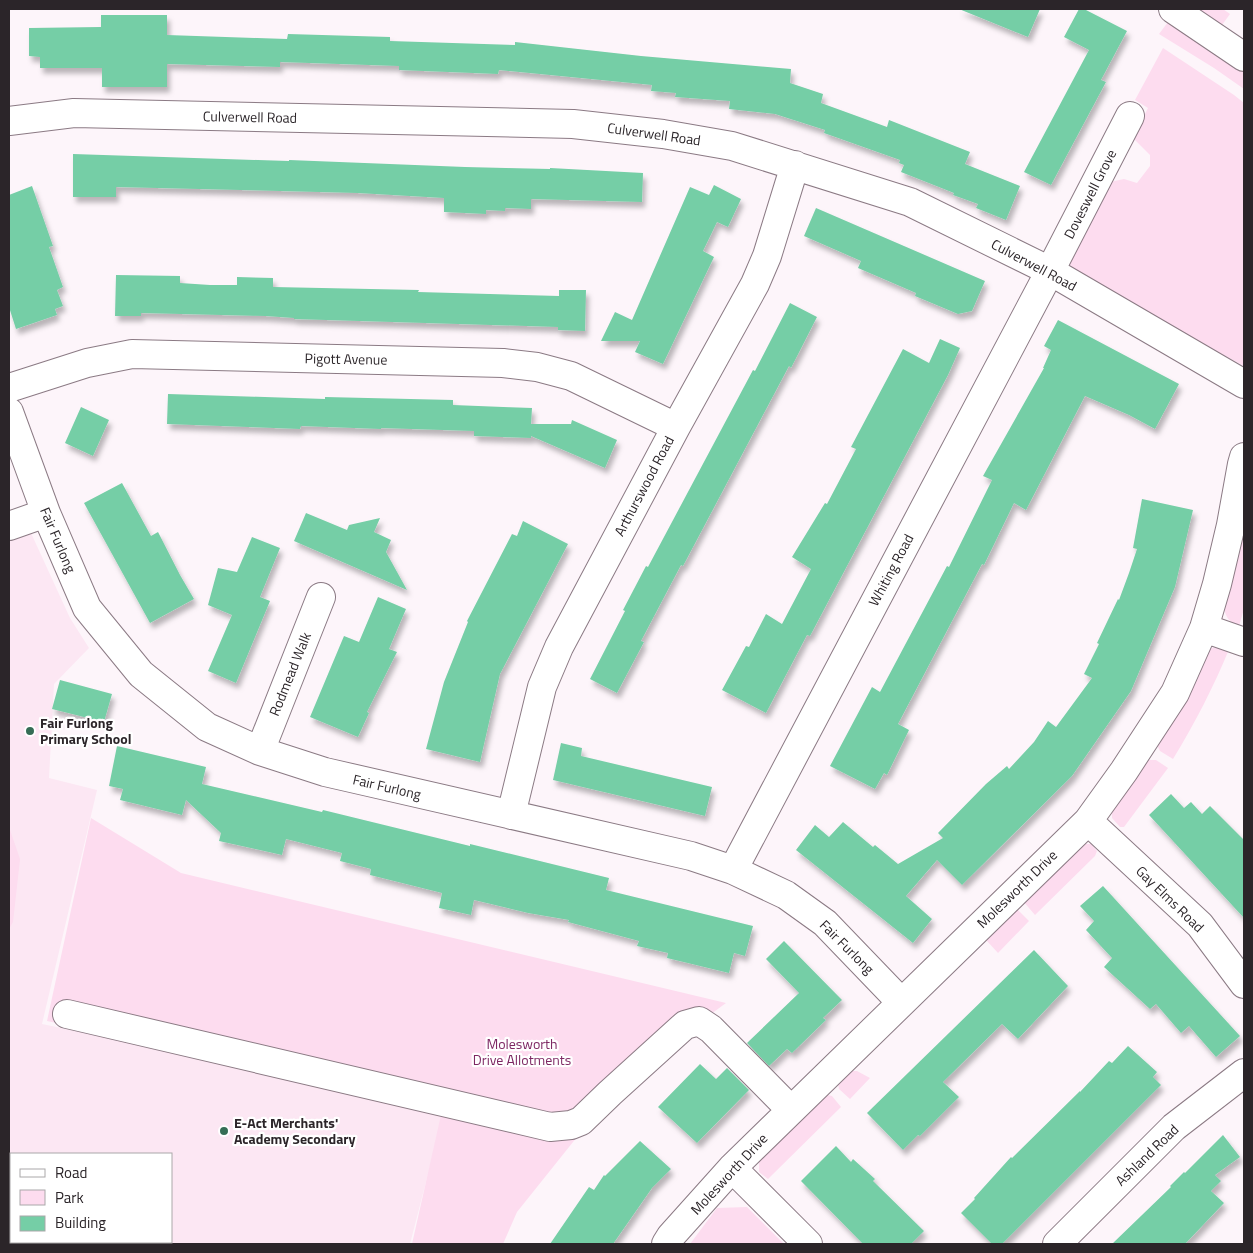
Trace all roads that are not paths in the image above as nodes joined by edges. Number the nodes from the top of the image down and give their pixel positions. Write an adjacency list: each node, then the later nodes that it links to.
1 (1173, 9): 2 (street)
2 (1244, 57)
3 (1130, 116): 6 (street, Doveswell Grove)
4 (9, 121): 5 (street, Culverwell Road)
5 (795, 165): 6 (street, Culverwell Road); 10 (street, Arthurswood Road)
6 (1050, 271): 7 (street, Culverwell Road); 21 (street, Whiting Road)
7 (1244, 384)
8 (9, 388): 10 (street, Pigott Avenue)
9 (9, 412): 13 (street, Fair Furlong)
10 (676, 427): 19 (street, Arthurswood Road)
11 (1244, 457): 12 (street, Molesworth Drive)
12 (1240, 494): 16 (street, Molesworth Drive)
13 (46, 512): 14 (street); 18 (street, Fair Furlong)
14 (9, 526)
15 (321, 596): 18 (street, Rodmead Walk)
16 (1204, 628): 17 (street); 20 (street, Molesworth Drive)
17 (1244, 642)
18 (260, 751): 19 (street, Fair Furlong)
19 (511, 815): 21 (street, Fair Furlong)
20 (1088, 821): 22 (street, Gay Elms Road); 23 (street, Molesworth Drive)
21 (733, 870): 23 (street, Fair Furlong)
22 (1244, 984)
23 (901, 1002): 26 (street, Molesworth Drive)
24 (68, 1014): 26 (street)
25 (1244, 1073): 30 (street, Ashland Road)
26 (791, 1110): 27 (street, Molesworth Drive)
27 (732, 1168): 28 (street, Molesworth Drive); 29 (street)
28 (666, 1244)
29 (808, 1244)
30 (1056, 1244)

